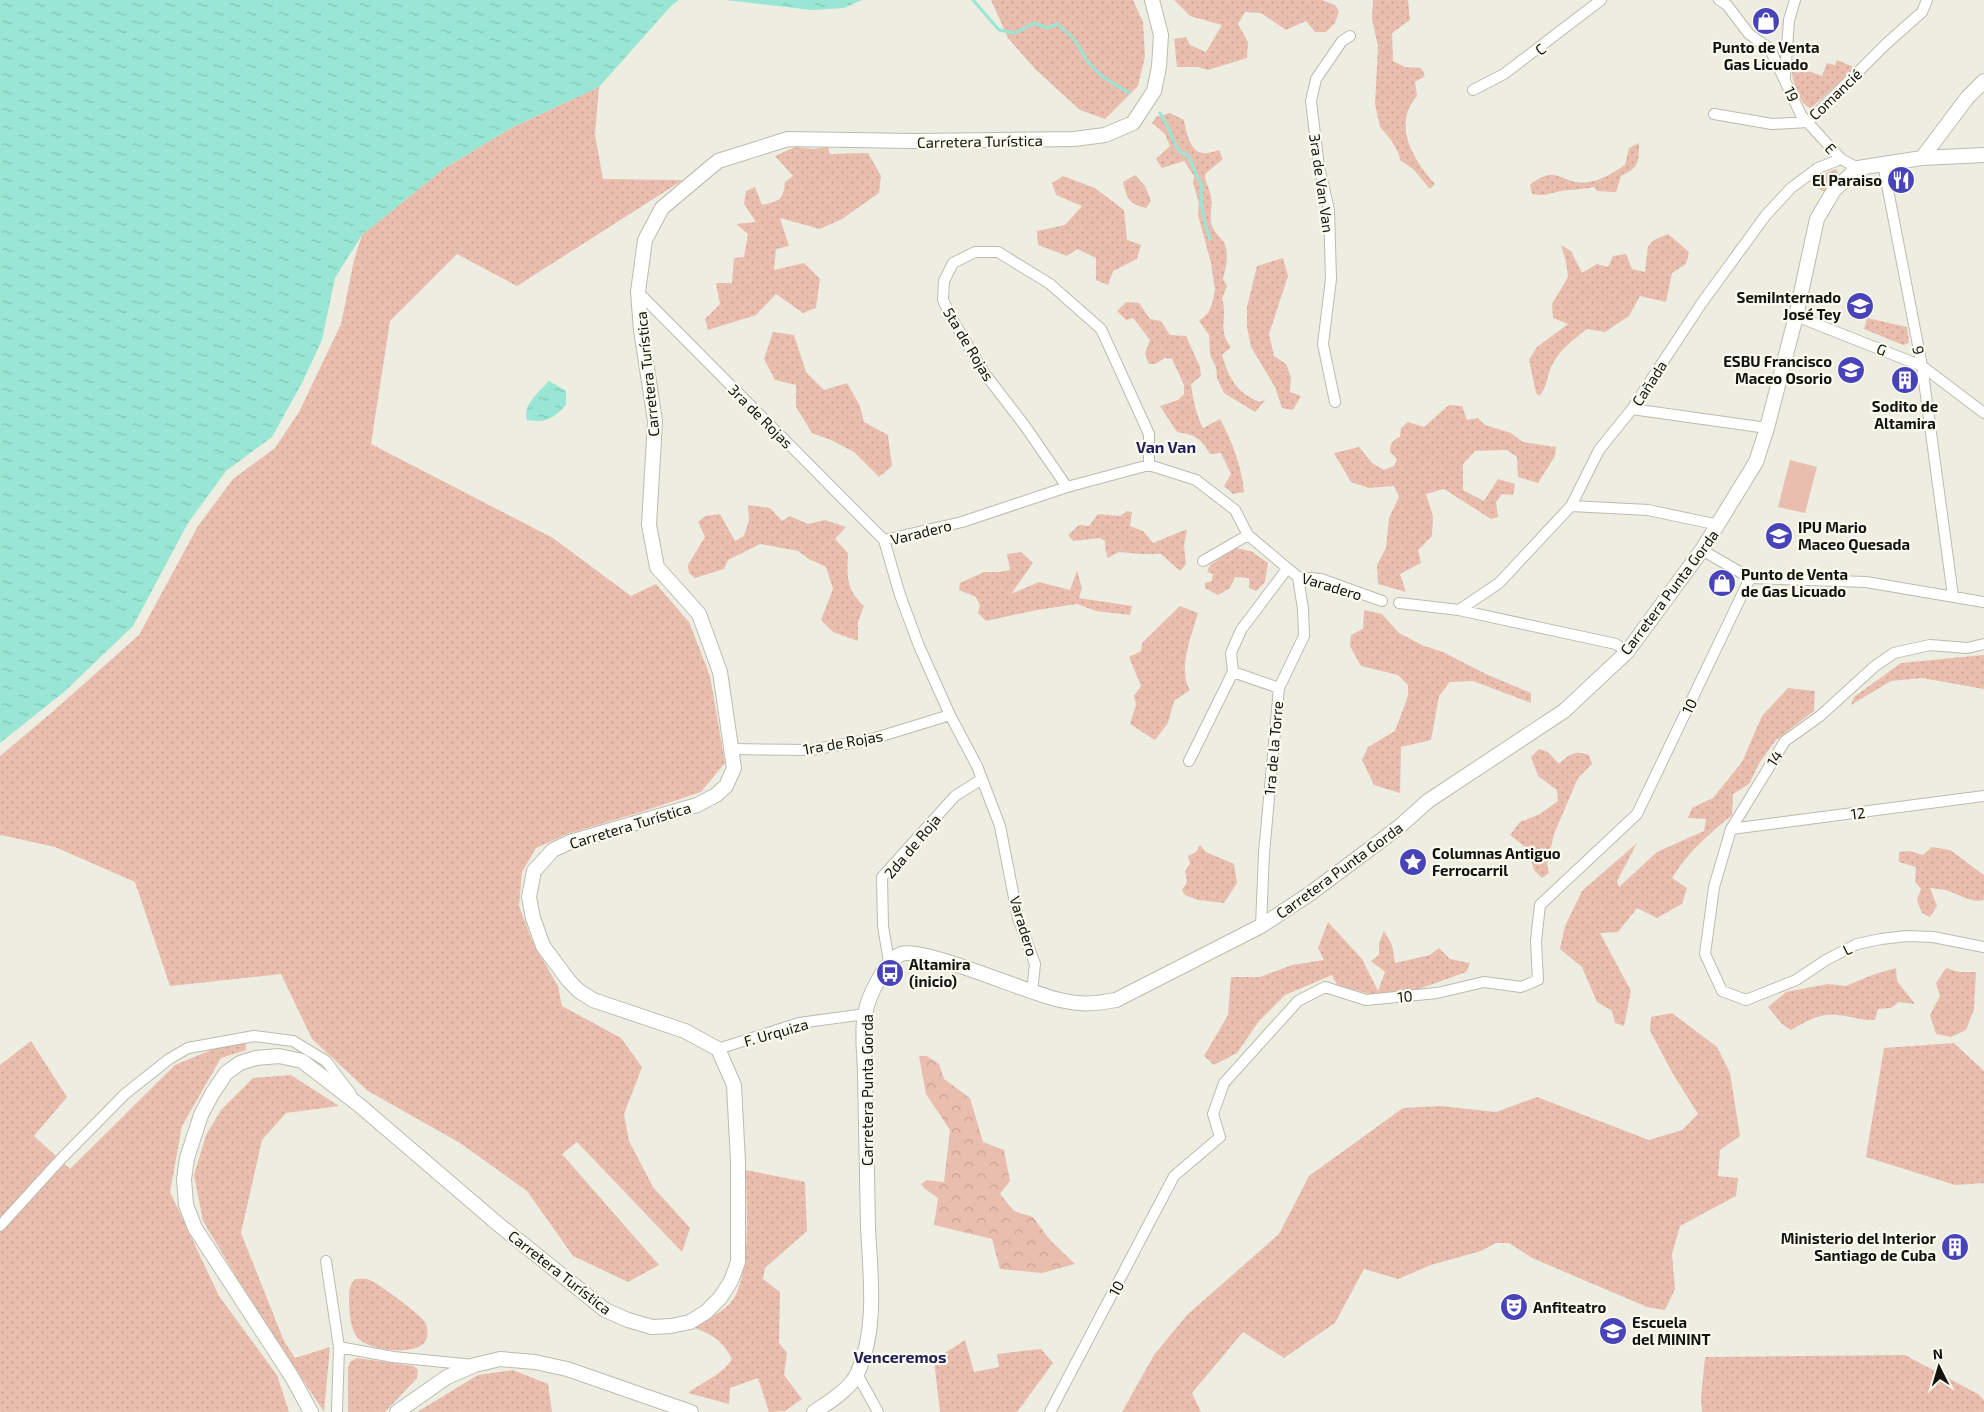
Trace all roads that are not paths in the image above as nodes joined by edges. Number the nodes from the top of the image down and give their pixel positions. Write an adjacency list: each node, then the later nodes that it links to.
1 (1152, 0): 17 (main road, Carretera Turística)
2 (1601, 0): 9 (street, C)
3 (1719, 0): 7 (street, 19)
4 (1795, 0): 7 (street)
5 (1928, 0): 11 (street, Comancié)
6 (1350, 36): 20 (street, 3ra de Van Van)
7 (1784, 77): 11 (street, 19)
8 (1984, 81): 13 (main road)
9 (1473, 90)
10 (1714, 114): 11 (street, Comancié)
11 (1808, 122): 14 (street, E)
12 (1984, 155): 13 (main road)
13 (1922, 158): 15 (main road)
14 (1841, 159): 16 (street, E); 21 (street, Cañada)
15 (1883, 164): 16 (main road); 19 (street, 9)
16 (1858, 168): 18 (main road, Carretera Punta Gorda)
17 (638, 292): 29 (street, 3ra de Rojas); 45 (main road, Carretera Turística)
18 (1796, 316): 19 (street, G); 23 (main road, Carretera Punta Gorda)
19 (1922, 366): 22 (street, G); 35 (street, 9)
20 (1335, 402)
21 (1632, 409): 23 (street); 26 (street, Cañada)
22 (1984, 413)
23 (1767, 428): 27 (main road, Carretera Punta Gorda)
24 (1149, 464): 25 (street, Varadero); 25 (street, 5ta de Rojas); 28 (street, Varadero)
25 (1067, 487): 29 (street, Varadero)
26 (1571, 506): 27 (street); 39 (street, Cañada)
27 (1719, 525): 30 (main road, Carretera Punta Gorda)
28 (1248, 535): 31 (street); 32 (street, Varadero)
29 (884, 540): 44 (street, Varadero)
30 (1702, 550): 34 (street); 41 (main road, Carretera Punta Gorda)
31 (1203, 561)
32 (1288, 569): 33 (street, Varadero); 42 (street)
33 (1298, 577): 36 (street, Varadero); 43 (street, 1ra de la Torre)
34 (1750, 578): 35 (street); 69 (street, 10)
35 (1953, 596): 37 (street)
36 (1382, 601)
37 (1984, 602)
38 (1399, 603): 39 (street)
39 (1459, 610): 41 (street)
40 (1984, 644): 49 (street, 14)
41 (1627, 652): 50 (main road, Carretera Punta Gorda)
42 (1233, 672): 43 (street); 46 (street)
43 (1279, 688): 50 (street, 1ra de la Torre)
44 (950, 715): 45 (street, 1ra de Rojas); 47 (street, Varadero)
45 (732, 748): 56 (main road, Carretera Turística)
46 (1188, 761)
47 (982, 779): 52 (street, 2da de Roja); 54 (street, Varadero)
48 (1984, 796): 49 (street, 12)
49 (1731, 828): 53 (street, 14)
50 (1261, 926): 54 (main road, Carretera Punta Gorda)
51 (1984, 947): 53 (street, L)
52 (889, 962): 54 (main road, Carretera Punta Gorda); 55 (main road, Carretera Punta Gorda)
53 (1722, 991)
54 (1032, 992)
55 (865, 1014): 56 (street, F. Urquiza); 62 (main road, Carretera Punta Gorda)
56 (718, 1049): 57 (main road, Carretera Turística)
57 (359, 1105): 58 (street); 63 (main road, Carretera Turística)
58 (0, 1226)
59 (326, 1261): 60 (street)
60 (339, 1347): 61 (street); 64 (street)
61 (475, 1365): 65 (main road); 66 (main road)
62 (858, 1374): 67 (main road, Carretera Punta Gorda); 68 (street)
63 (311, 1412)
64 (337, 1412)
65 (397, 1412)
66 (691, 1412)
67 (814, 1412)
68 (878, 1412)
69 (1050, 1412)

